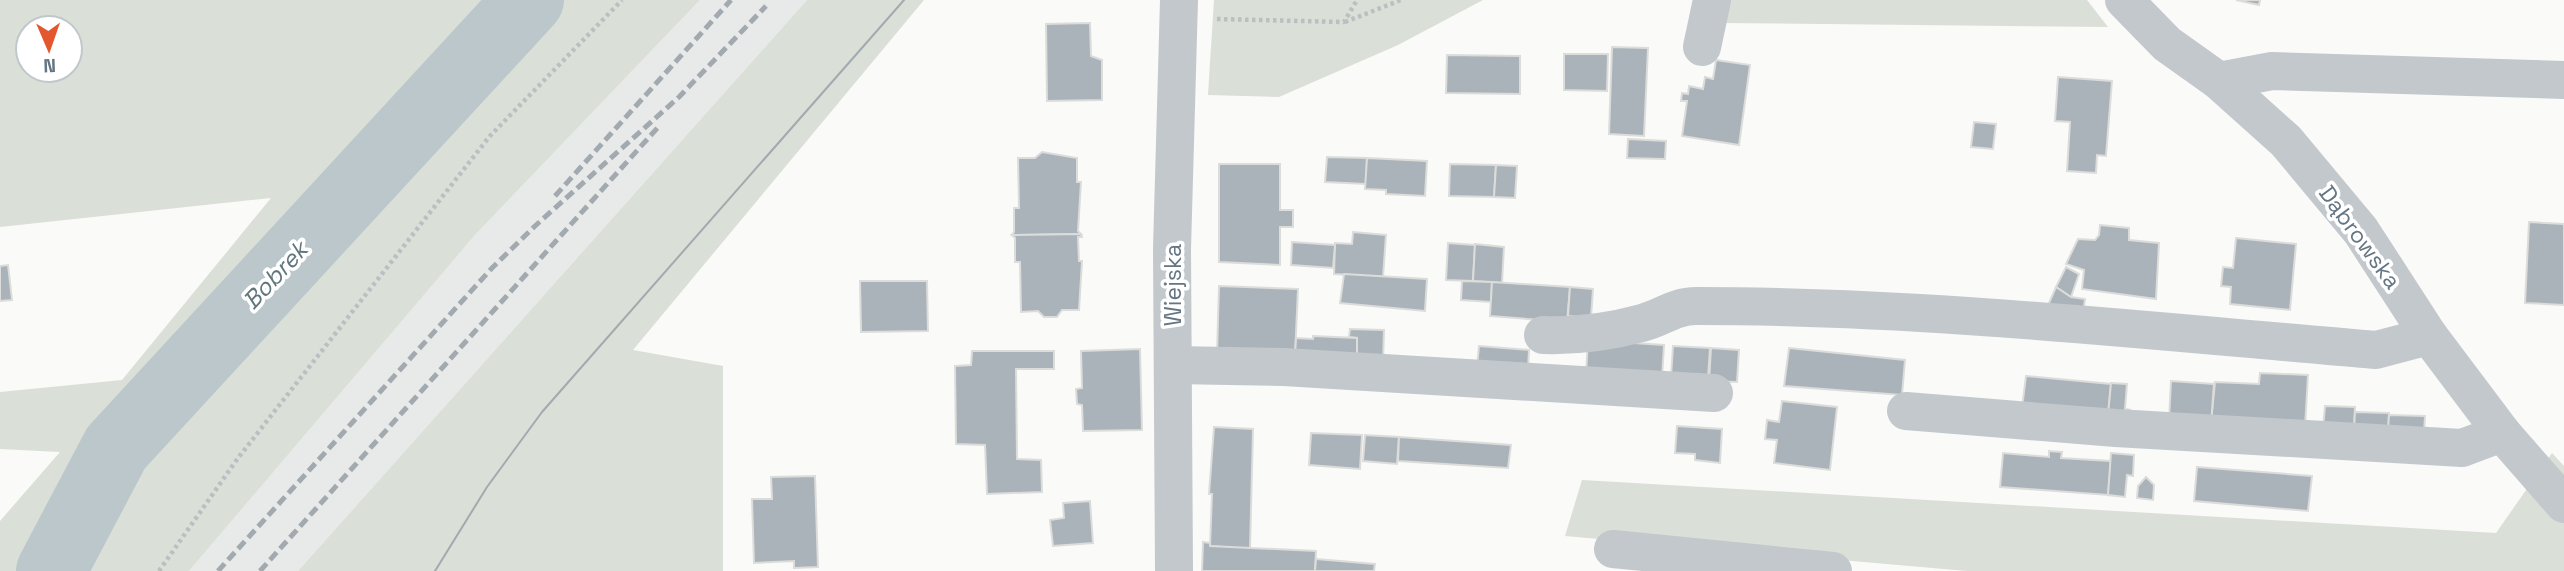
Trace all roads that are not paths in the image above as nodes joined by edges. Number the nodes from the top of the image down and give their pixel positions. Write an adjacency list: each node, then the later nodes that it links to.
1 (1713, 0): 4 (street)
2 (2124, 0): 6 (street, Dąbrowska)
3 (1178, 9): 9 (street, Wiejska)
4 (1702, 47)
5 (2564, 80): 6 (street)
6 (2219, 81): 8 (street, Dąbrowska)
7 (1542, 335): 8 (street)
8 (2429, 336): 12 (street, Dąbrowska)
9 (1173, 365): 10 (street); 15 (street, Wiejska)
10 (1714, 393)
11 (1906, 411): 12 (street)
12 (2502, 433): 13 (street, Dąbrowska)
13 (2564, 504)
14 (1613, 550): 16 (street)
15 (1174, 571)
16 (1833, 571)

